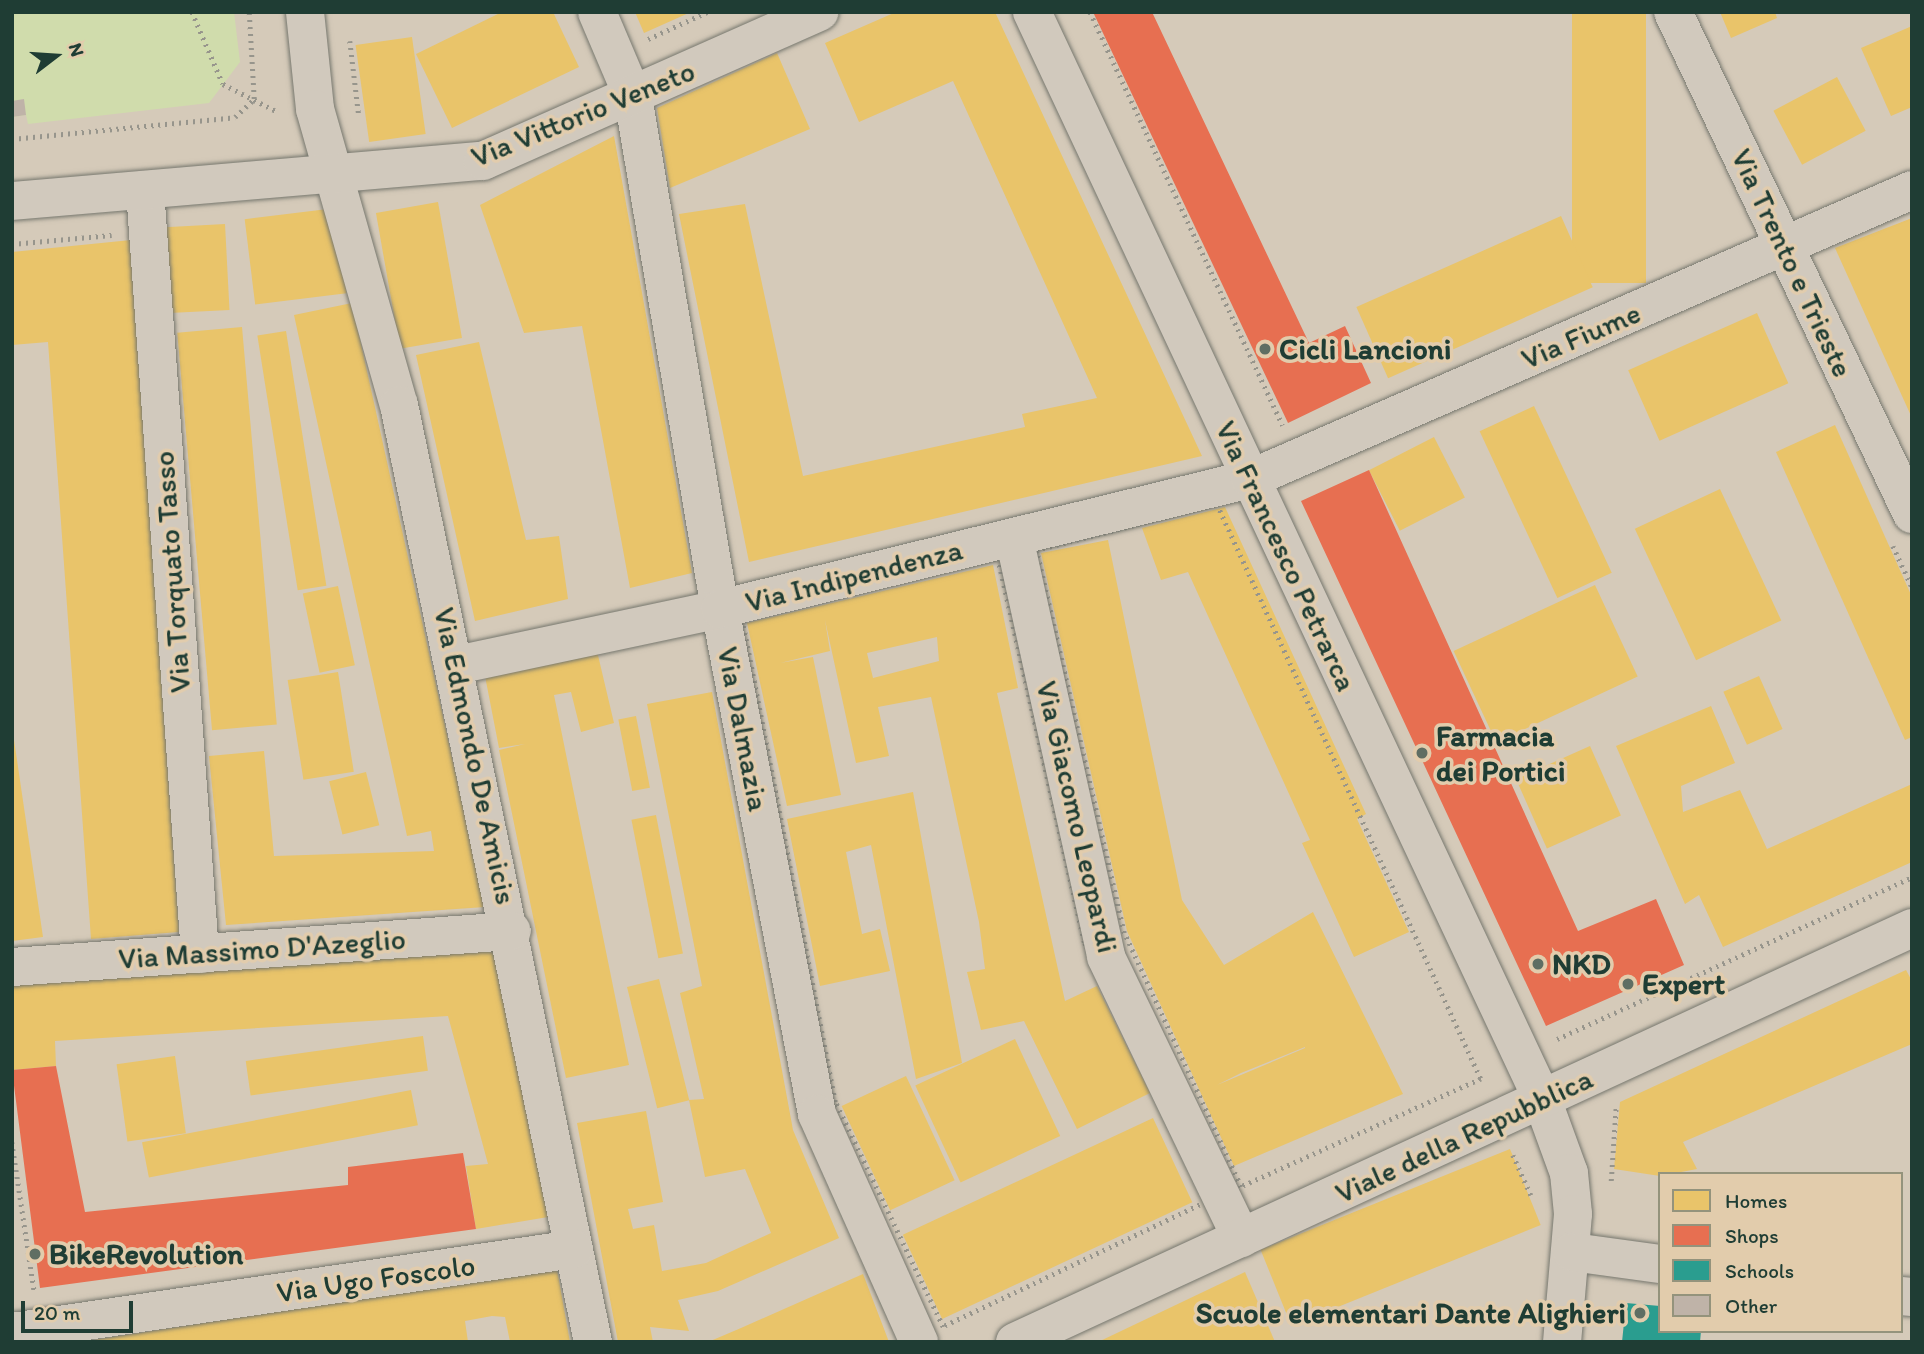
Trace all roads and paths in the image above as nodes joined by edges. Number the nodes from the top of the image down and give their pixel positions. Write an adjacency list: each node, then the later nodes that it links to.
1 (192, 12): 13 (path)
2 (249, 12): 13 (path)
3 (305, 12): 14 (street, Via Edmondo De Amicis)
4 (597, 12): 12 (street, Via Dalmazia)
5 (707, 12): 11 (path)
6 (819, 12): 12 (street, Via Vittorio Veneto)
7 (1032, 12): 26 (street, Via Francesco Petrarca)
8 (1090, 12): 25 (path)
9 (1673, 12): 24 (street, Via Trento e Trieste)
10 (348, 25): 15 (path)
11 (637, 32)
12 (633, 97): 17 (street, Via Vittorio Veneto); 29 (street, Via Dalmazia)
13 (251, 104): 14 (path); 16 (path)
14 (299, 111): 17 (street, Via Edmondo De Amicis); 18 (street)
15 (362, 131)
16 (12, 139)
17 (337, 176): 18 (street, Via Vittorio Veneto); 30 (street, Via Edmondo De Amicis)
18 (275, 180): 19 (street, Via Vittorio Veneto)
19 (145, 190): 21 (street, Via Vittorio Veneto); 35 (street, Via Torquato Tasso)
20 (1912, 190): 24 (street, Via Fiume)
21 (12, 201)
22 (121, 234): 23 (path)
23 (12, 244)
24 (1784, 247): 26 (street, Via Fiume); 27 (street, Via Trento e Trieste)
25 (1288, 436)
26 (1250, 479): 28 (street, Via Indipendenza); 39 (street, Via Francesco Petrarca)
27 (1912, 514)
28 (1006, 548): 28 (path); 29 (street, Via Indipendenza); 44 (street, Via Giacomo Leopardi)
29 (720, 609): 30 (street, Via Indipendenza); 50 (street, Via Dalmazia)
30 (457, 665): 34 (street, Via Edmondo De Amicis)
31 (1362, 821): 31 (path)
32 (1912, 877): 37 (path)
33 (1912, 928): 39 (street, Viale della Repubblica)
34 (512, 931): 35 (street, Via Massimo D'Azeglio); 45 (street, Via Edmondo De Amicis)
35 (200, 954): 36 (street, Via Massimo D'Azeglio)
36 (12, 967)
37 (1556, 1040)
38 (1619, 1096): 42 (path)
39 (1542, 1099): 44 (street, Viale della Repubblica); 46 (street, Via Francesco Petrarca)
40 (12, 1142): 48 (path)
41 (1509, 1145): 43 (path)
42 (1610, 1196)
43 (1535, 1203)
44 (1241, 1238): 51 (street, Viale della Repubblica)
45 (574, 1250): 48 (street, Via Ugo Foscolo); 49 (street, Via Edmondo De Amicis)
46 (1572, 1252): 47 (street); 52 (street, Via Francesco Petrarca)
47 (1658, 1264)
48 (19, 1323)
49 (593, 1342)
50 (919, 1342)
51 (1015, 1342)
52 (1562, 1342)

